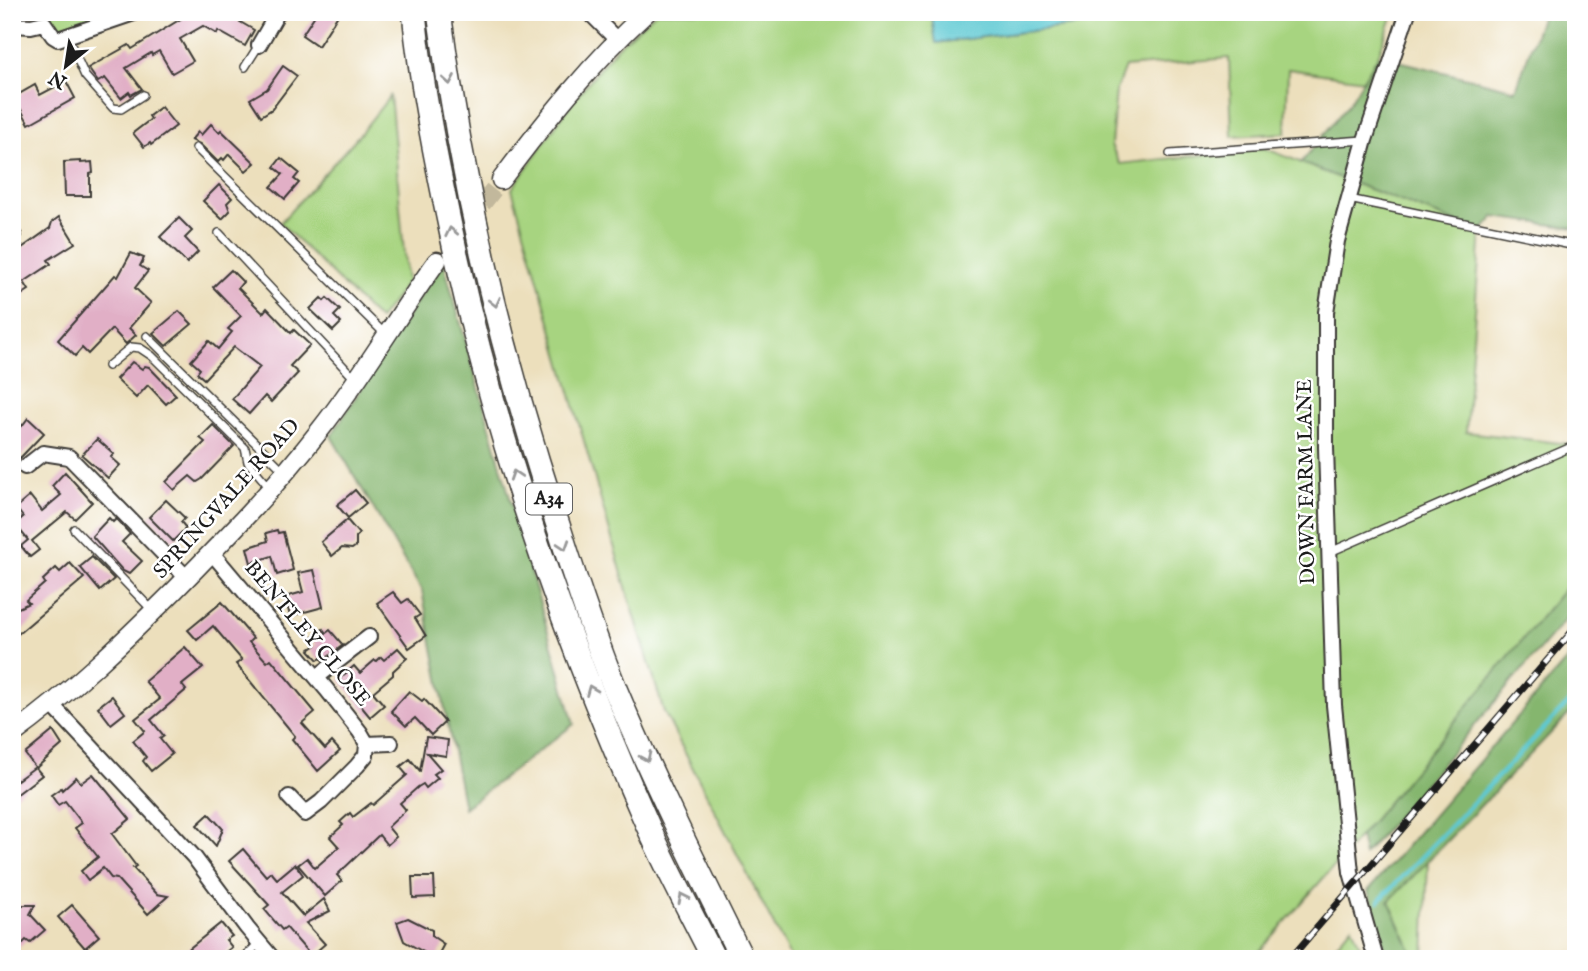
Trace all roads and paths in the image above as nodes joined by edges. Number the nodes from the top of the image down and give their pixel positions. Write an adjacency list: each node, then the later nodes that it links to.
1 (137, 12): 9 (street)
2 (414, 12): 48 (highway, A34, one-way to 2)
3 (439, 12): 49 (highway, A34, one-way to 49)
4 (589, 12): 10 (street)
5 (647, 12): 10 (street)
6 (1408, 12): 14 (street, DOWN FARM LANE)
7 (273, 14): 11 (street)
8 (12, 25): 9 (street)
9 (67, 36): 13 (lane)
10 (617, 40): 17 (street)
11 (259, 45): 12 (lane)
12 (245, 68)
13 (143, 95)
14 (1365, 140): 16 (lane); 18 (street, DOWN FARM LANE)
15 (196, 148): 24 (lane)
16 (1170, 154)
17 (501, 180)
18 (1349, 199): 22 (lane); 34 (street, DOWN FARM LANE)
19 (12, 227): 21 (lane)
20 (219, 233): 27 (lane)
21 (18, 235)
22 (1576, 246)
23 (437, 261): 24 (street, SPRINGVALE ROAD)
24 (387, 335): 27 (street, SPRINGVALE ROAD)
25 (147, 336): 30 (lane)
26 (108, 366): 31 (lane)
27 (357, 381): 30 (street, SPRINGVALE ROAD)
28 (1576, 444): 34 (lane)
29 (25, 467): 35 (street)
30 (285, 472): 31 (street, SPRINGVALE ROAD)
31 (271, 489): 33 (street, SPRINGVALE ROAD)
32 (74, 528): 36 (lane)
33 (212, 553): 35 (street, SPRINGVALE ROAD); 38 (street, BENTLEY CLOSE)
34 (1329, 553): 50 (street, DOWN FARM LANE)
35 (187, 578): 36 (street, SPRINGVALE ROAD)
36 (153, 611): 39 (street, SPRINGVALE ROAD)
37 (369, 637): 38 (street)
38 (317, 677): 43 (street, BENTLEY CLOSE)
39 (53, 706): 41 (street, SPRINGVALE ROAD); 45 (street)
40 (12, 711): 41 (lane)
41 (19, 730)
42 (391, 743): 43 (street)
43 (367, 744): 44 (street)
44 (289, 797)
45 (259, 943): 46 (lane); 47 (street)
46 (243, 959)
47 (273, 959)
48 (713, 959)
49 (742, 959)
50 (1376, 959)

